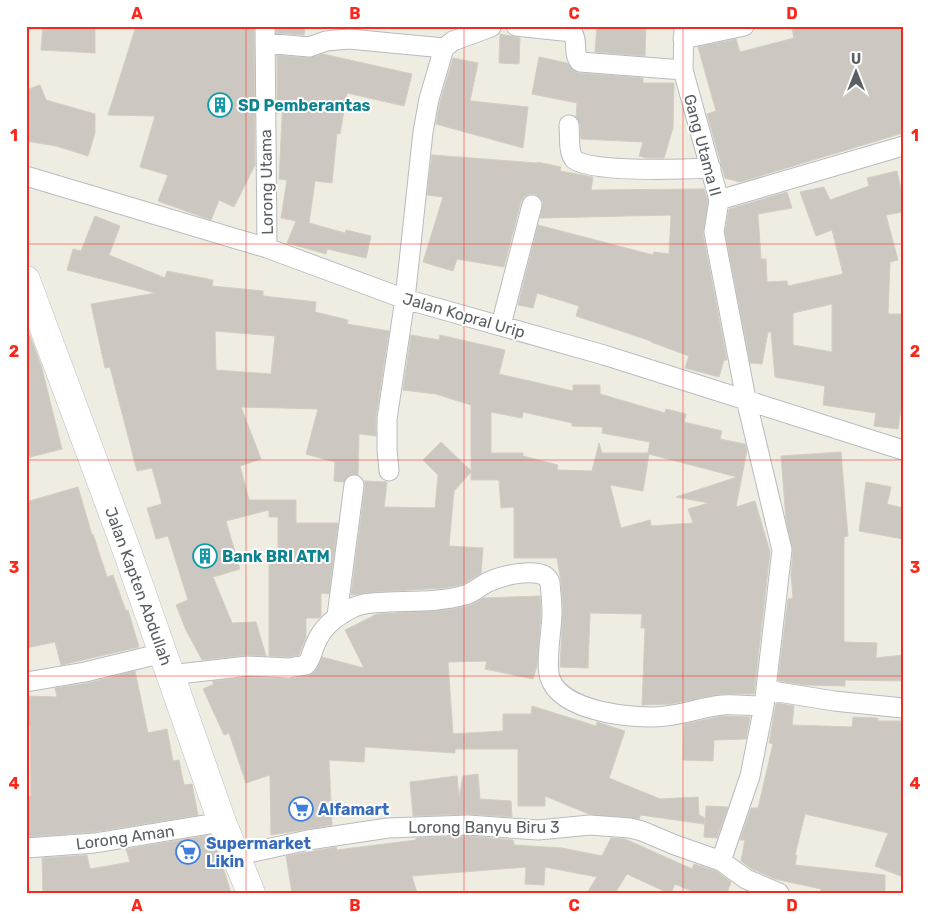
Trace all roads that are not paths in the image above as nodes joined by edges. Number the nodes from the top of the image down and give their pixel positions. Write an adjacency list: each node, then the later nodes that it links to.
1 (516, 26): 7 (street)
2 (744, 26): 4 (street)
3 (491, 27): 6 (street)
4 (684, 32): 7 (street, Gang Utama II)
5 (265, 35): 6 (street); 14 (street, Lorong Utama)
6 (444, 48): 16 (street)
7 (683, 70): 10 (street, Gang Utama II)
8 (569, 125): 10 (street)
9 (903, 146): 12 (street)
10 (711, 168): 12 (street, Gang Utama II)
11 (26, 176): 14 (street, Jalan Kopral Urip)
12 (719, 200): 18 (street, Gang Utama II)
13 (532, 205): 17 (street)
14 (267, 248): 16 (street, Jalan Kopral Urip)
15 (26, 280): 23 (main road, Jalan Kapten Abdullah)
16 (405, 299): 17 (street, Jalan Kopral Urip); 20 (street)
17 (501, 325): 18 (street, Jalan Kopral Urip)
18 (746, 399): 19 (street, Jalan Kopral Urip); 25 (street, Gang Utama II)
19 (903, 450)
20 (389, 471)
21 (354, 485): 22 (street)
22 (337, 616): 23 (street); 25 (street)
23 (167, 664): 24 (street); 27 (main road, Jalan Kapten Abdullah)
24 (26, 682)
25 (765, 698): 26 (street); 30 (street, Gang Utama II)
26 (903, 708)
27 (222, 822): 28 (street, Lorong Aman); 29 (main road, Jalan Kapten Abdullah)
28 (26, 848)
29 (235, 856): 30 (street, Lorong Banyu Biru 3); 32 (main road, Jalan Kapten Abdullah)
30 (721, 861): 31 (street, Lorong Banyu Biru 3)
31 (743, 886): 33 (street, Lorong Banyu Biru 3)
32 (251, 893)
33 (779, 893)

